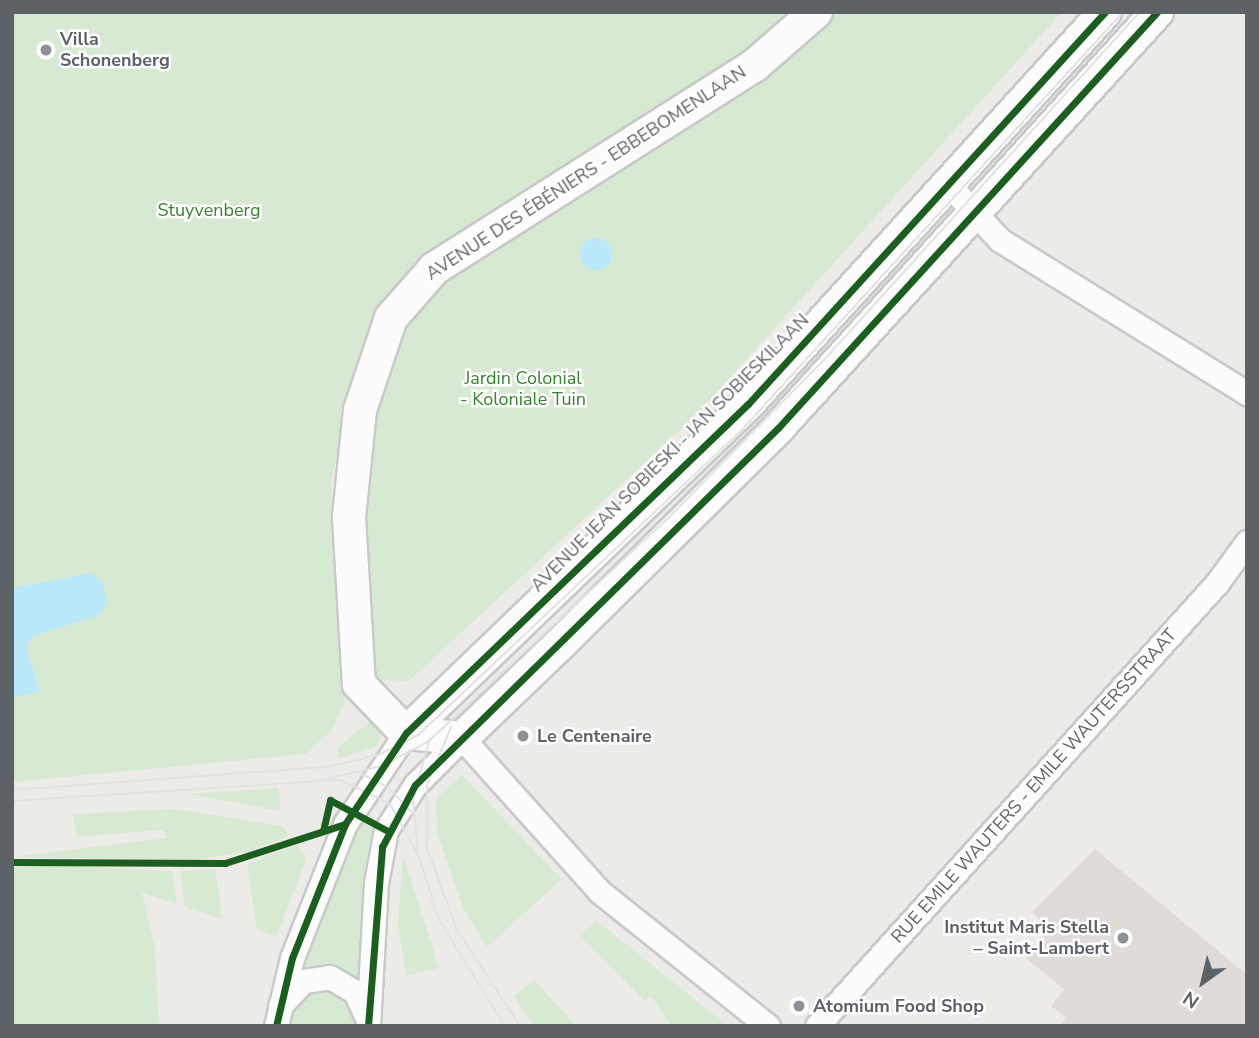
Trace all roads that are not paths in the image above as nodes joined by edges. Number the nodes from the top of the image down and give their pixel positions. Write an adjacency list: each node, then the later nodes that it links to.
1 (816, 12): 8 (street, AVENUE DES ÉBÉNIERS - EBBEBOMENLAAN)
2 (1105, 12): 4 (street, AVENUE JEAN SOBIESKI - JAN SOBIESKILAAN)
3 (1157, 12): 5 (street)
4 (949, 185): 5 (street); 8 (street, AVENUE JEAN SOBIESKI - JAN SOBIESKILAAN)
5 (975, 214): 6 (street); 9 (street)
6 (1247, 393)
7 (1247, 542): 15 (street, RUE EMILE WAUTERS - EMILE WAUTERSSTRAAT)
8 (406, 733): 9 (street); 10 (street, AVENUE JEAN SOBIESKI - JAN SOBIESKILAAN)
9 (462, 738): 11 (street); 14 (street)
10 (370, 782): 11 (street); 12 (street, AVENUE JEAN SOBIESKI - JAN SOBIESKILAAN)
11 (400, 805): 13 (street)
12 (277, 1019): 13 (street)
13 (368, 1023)
14 (768, 1026)
15 (817, 1026)

